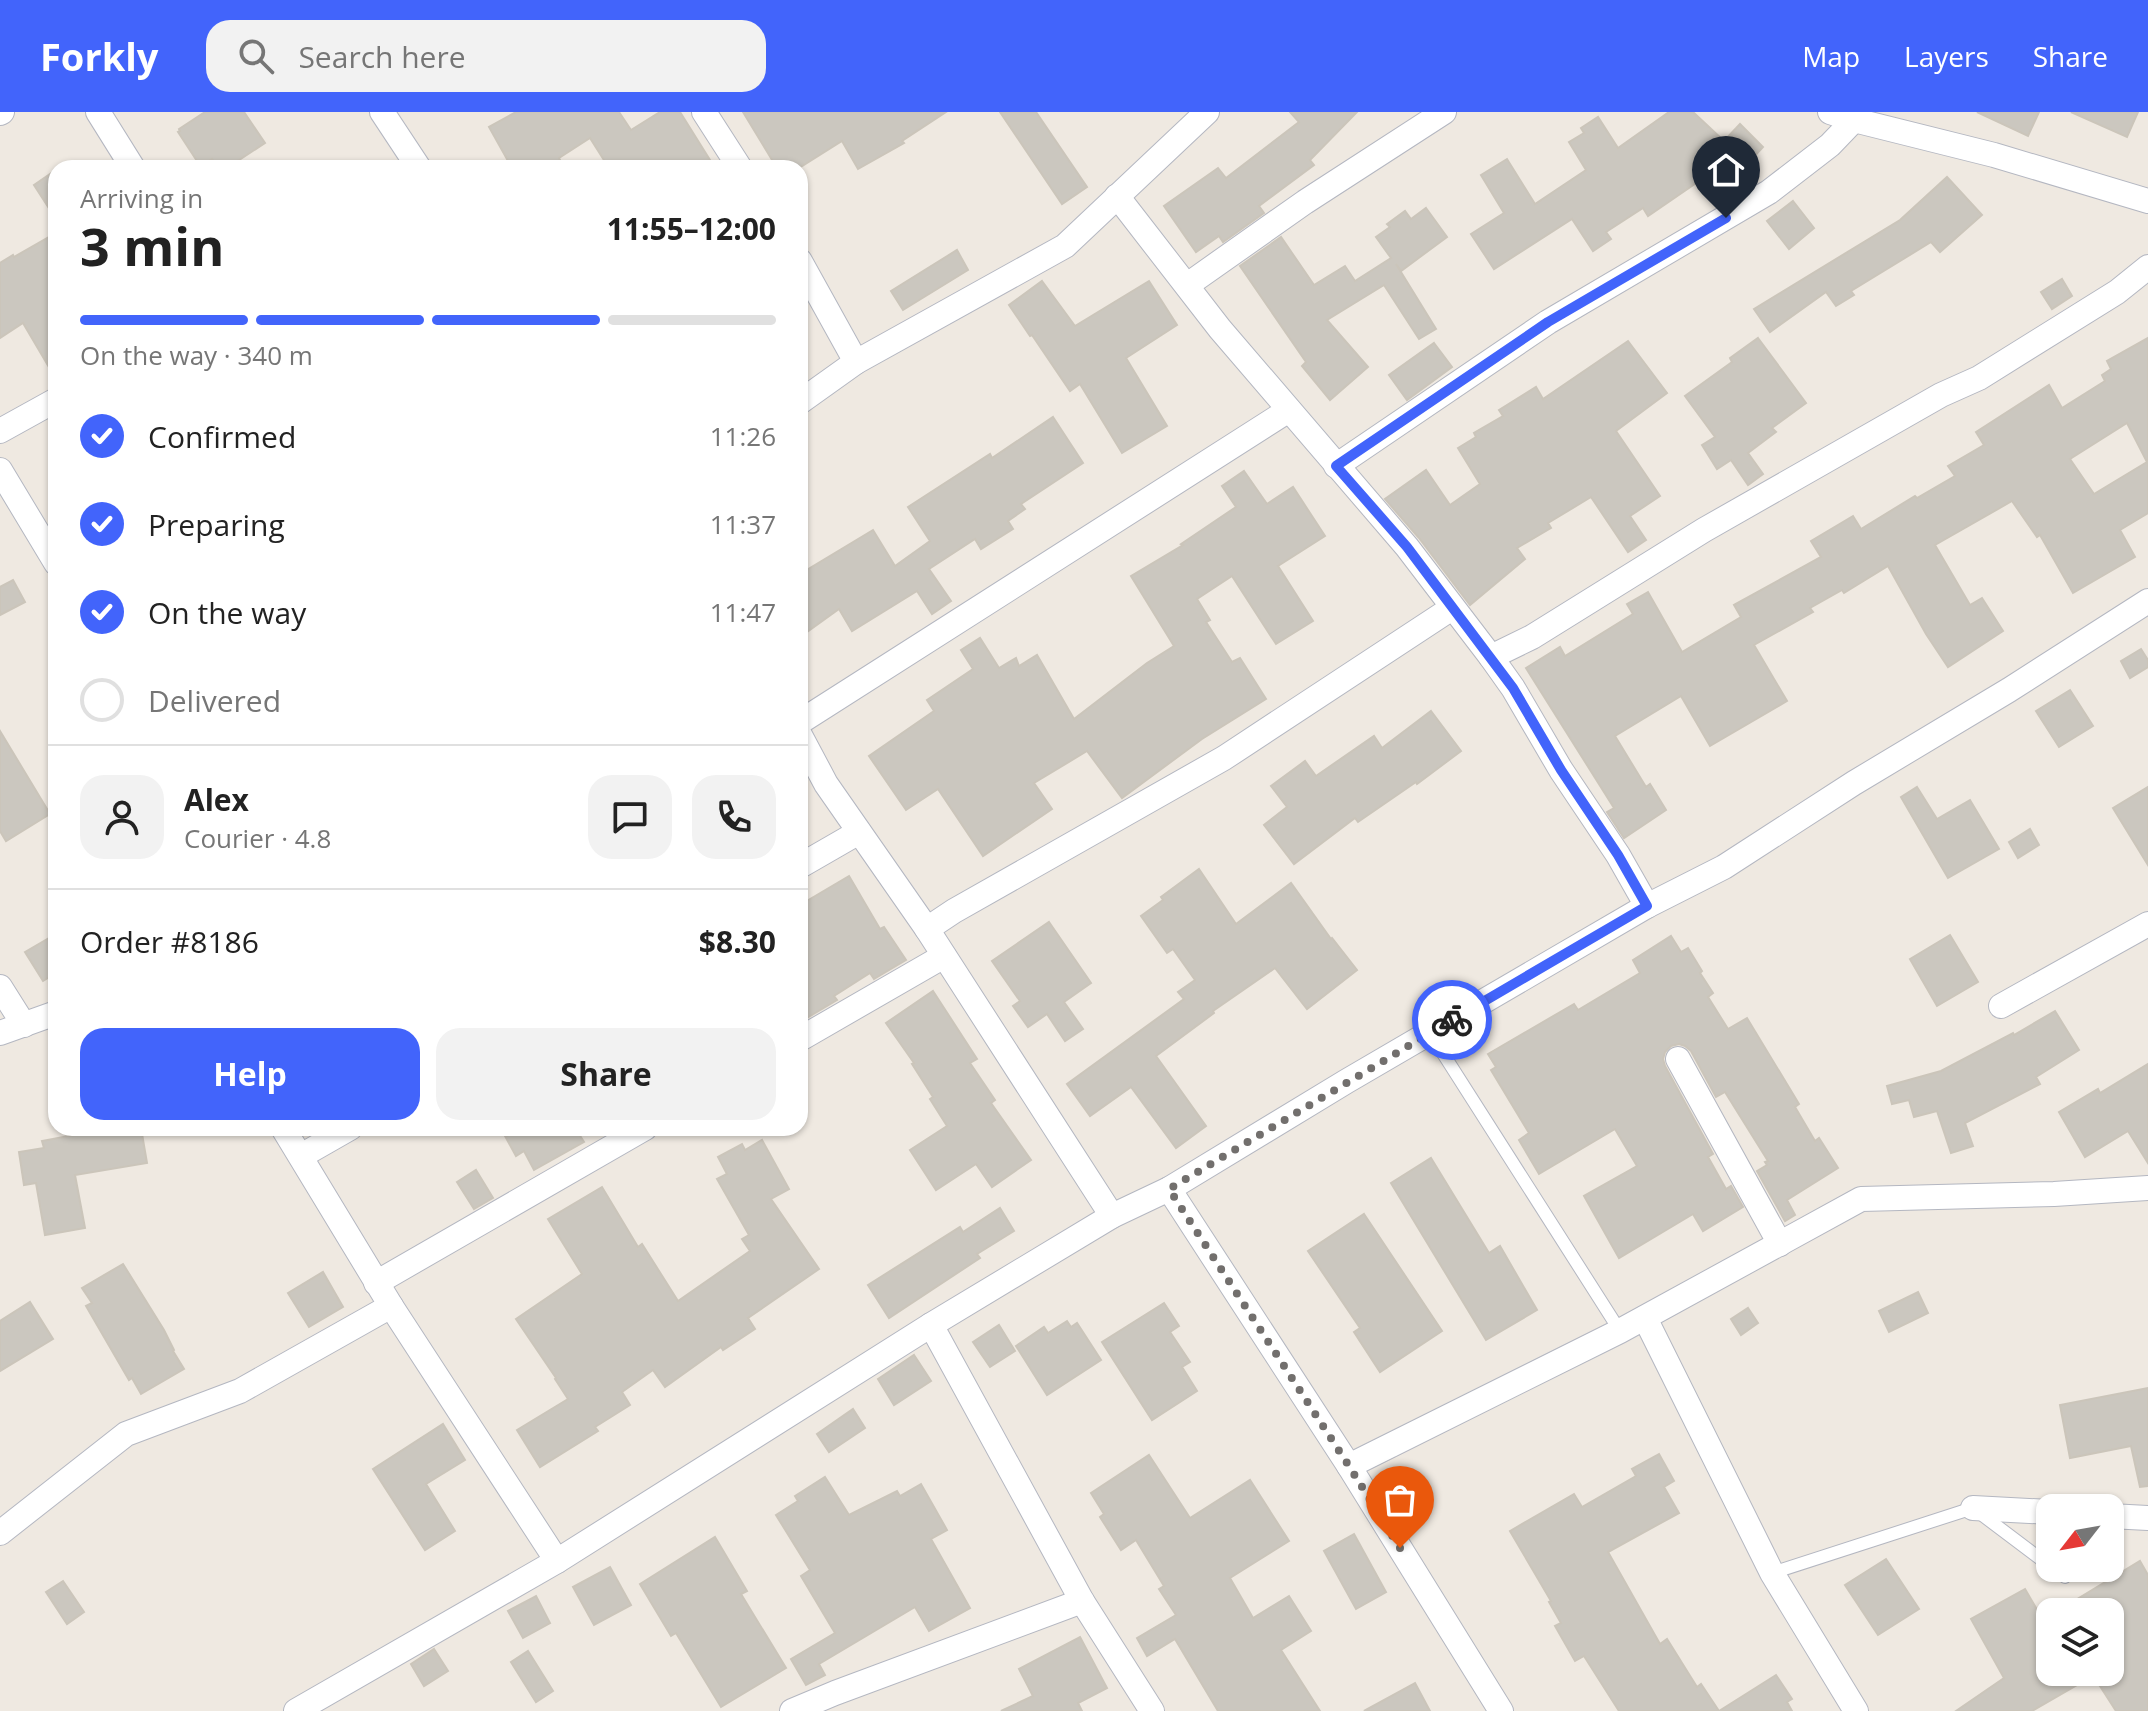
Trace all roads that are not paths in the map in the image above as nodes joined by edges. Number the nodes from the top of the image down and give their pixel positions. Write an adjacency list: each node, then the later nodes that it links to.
1 (98, 112): 8 (street)
2 (382, 112): 9 (street)
3 (704, 112): 10 (street)
4 (1207, 112): 11 (street)
5 (1444, 112): 15 (street)
6 (1830, 112): 7 (street)
7 (1854, 120): 12 (street); 21 (street)
8 (128, 160)
9 (414, 160)
10 (735, 160)
11 (1117, 196): 16 (street); 19 (street)
12 (2148, 201)
13 (2148, 267): 26 (street)
14 (808, 275): 16 (street)
15 (1193, 281)
16 (856, 362): 17 (street)
17 (808, 396)
18 (48, 404): 20 (street)
19 (1289, 410): 21 (street); 27 (street)
20 (0, 431)
21 (1336, 466): 25 (street)
22 (0, 470): 23 (street)
23 (48, 550)
24 (2148, 601): 31 (street)
25 (1452, 608): 26 (street); 33 (street)
26 (1491, 657): 31 (street)
27 (808, 717)
28 (808, 750): 29 (street)
29 (859, 832): 30 (street); 33 (street)
30 (808, 861)
31 (1647, 906): 40 (street)
32 (2148, 924): 36 (street)
33 (927, 929): 34 (street)
34 (944, 956): 41 (street); 49 (street)
35 (0, 987): 38 (street)
36 (2001, 1006)
37 (48, 1016): 38 (street)
38 (24, 1025): 39 (street)
39 (0, 1033)
40 (1430, 1033): 48 (street); 55 (lane)
41 (808, 1034)
42 (1678, 1059): 50 (street)
43 (288, 1136): 46 (street)
44 (336, 1136): 46 (street)
45 (631, 1136): 51 (street)
46 (301, 1156): 51 (street)
47 (2148, 1188): 50 (street)
48 (1169, 1189): 49 (street); 56 (street)
49 (1112, 1216): 54 (street)
50 (1780, 1244): 53 (street)
51 (376, 1283): 52 (street)
52 (391, 1306): 61 (street); 63 (street)
53 (1645, 1318): 55 (street); 64 (street)
54 (931, 1325): 63 (street); 65 (street)
55 (1620, 1331): 56 (street)
56 (1349, 1466): 69 (street)
57 (1973, 1508): 58 (street); 62 (lane); 64 (lane)
58 (2036, 1511)
59 (2124, 1517): 60 (street)
60 (2148, 1518)
61 (0, 1533)
62 (2036, 1556)
63 (557, 1561): 66 (street)
64 (1772, 1573): 70 (street)
65 (1082, 1601): 67 (street); 68 (street)
66 (296, 1711)
67 (792, 1711)
68 (1152, 1711)
69 (1501, 1711)
70 (1856, 1711)

